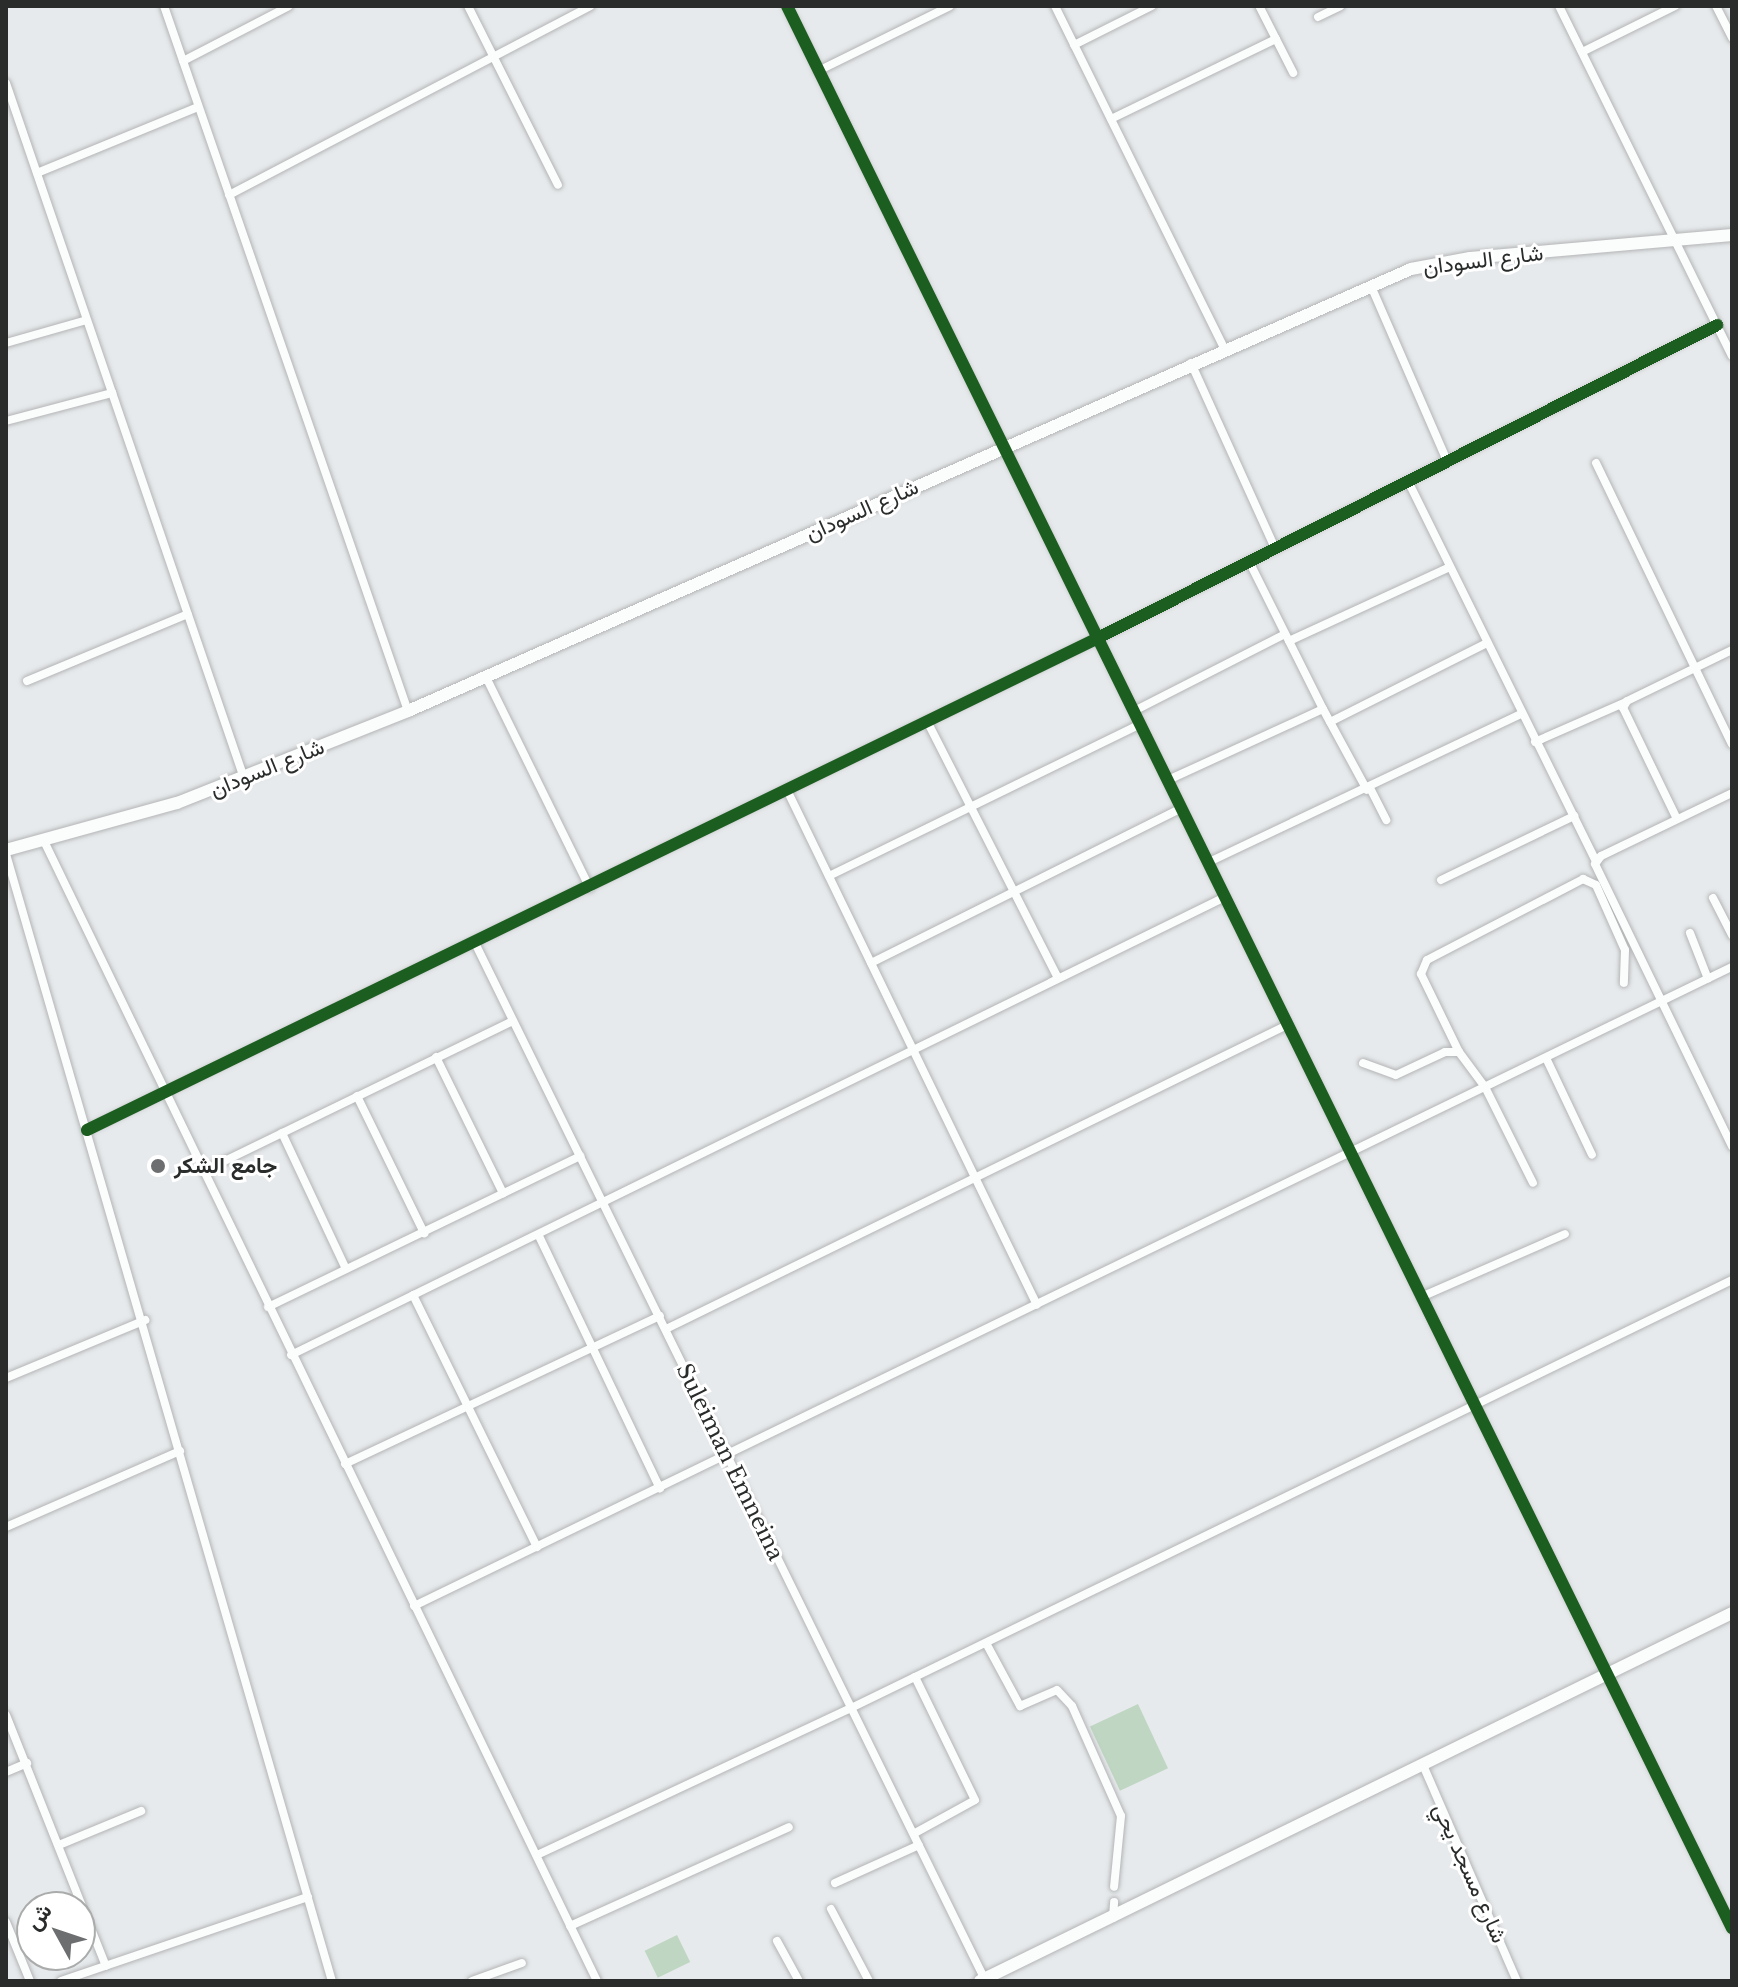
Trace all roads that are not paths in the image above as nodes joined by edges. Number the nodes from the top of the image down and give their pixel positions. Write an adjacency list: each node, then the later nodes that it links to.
1 (164, 6): 20 (street)
2 (289, 6): 20 (street)
3 (468, 6): 19 (street)
4 (591, 6): 19 (street)
5 (787, 6): 21 (street)
6 (950, 6): 21 (street)
7 (1055, 6): 17 (street)
8 (1152, 6): 17 (street)
9 (1259, 6): 16 (street)
10 (1341, 6): 14 (street)
11 (1559, 6): 18 (street)
12 (1675, 6): 18 (street)
13 (1716, 6): 15 (street)
14 (1318, 17)
15 (1732, 38)
16 (1276, 39): 22 (street); 25 (street)
17 (1074, 45): 25 (street)
18 (1582, 52): 30 (street)
19 (495, 56): 27 (street); 28 (street)
20 (183, 61): 24 (street)
21 (818, 71): 40 (street)
22 (1293, 73)
23 (6, 83): 26 (street)
24 (198, 107): 26 (street); 28 (street)
25 (1111, 119): 35 (street)
26 (37, 173): 32 (street)
27 (558, 185)
28 (229, 195): 57 (street)
29 (1732, 235): 30 (main road, شارع السودان)
30 (1672, 241): 31 (main road, شارع السودان); 33 (street)
31 (1371, 286): 35 (main road, شارع السودان); 41 (street)
32 (87, 320): 34 (street); 38 (street)
33 (1717, 325): 36 (street); 41 (street)
34 (6, 343)
35 (1224, 348): 37 (main road, شارع السودان)
36 (1732, 356)
37 (1191, 362): 40 (main road, شارع السودان); 44 (street)
38 (112, 393): 39 (street); 47 (street)
39 (6, 421)
40 (1006, 445): 49 (street); 53 (main road, شارع السودان)
41 (1447, 461): 43 (street)
42 (1596, 463): 52 (street)
43 (1408, 481): 44 (street); 46 (street)
44 (1275, 548): 45 (street)
45 (1249, 561): 48 (street); 49 (street)
46 (1448, 568): 48 (street); 50 (street)
47 (188, 614): 54 (street); 65 (street)
48 (1287, 637): 56 (street); 58 (street)
49 (1098, 638): 58 (street); 60 (street)
50 (1487, 643): 59 (street); 61 (street)
51 (1732, 650): 52 (street)
52 (1697, 667): 55 (street); 64 (street)
53 (486, 677): 57 (main road, شارع السودان); 81 (street)
54 (27, 681)
55 (1627, 701): 63 (street); 73 (street)
56 (1323, 709): 61 (street); 66 (street)
57 (408, 711): 65 (main road, شارع السودان)
58 (1134, 711): 62 (street)
59 (1521, 714): 63 (street); 67 (street)
60 (927, 721): 68 (street); 70 (street)
61 (1330, 722): 67 (street)
62 (1141, 724): 66 (street); 70 (street)
63 (1535, 742): 72 (street)
64 (1732, 744)
65 (244, 778): 75 (main road, شارع السودان)
66 (1168, 780): 71 (street)
67 (1368, 789): 74 (street); 78 (street)
68 (787, 790): 79 (street); 81 (street)
69 (1732, 793): 73 (street)
70 (970, 807): 79 (street); 82 (street)
71 (1182, 808): 78 (street); 82 (street)
72 (1574, 816): 77 (street); 80 (street)
73 (1677, 819): 77 (street)
74 (1386, 820)
75 (44, 841): 76 (main road, شارع السودان); 102 (street)
76 (6, 852): 104 (street)
77 (1596, 861): 93 (street)
78 (1209, 862): 83 (street)
79 (829, 876): 88 (street)
80 (1441, 880)
81 (590, 888): 87 (street)
82 (1014, 895): 88 (street); 90 (street)
83 (1225, 897): 90 (street); 95 (street)
84 (1713, 898): 86 (street)
85 (1690, 933): 91 (street)
86 (1732, 935)
87 (475, 943): 94 (street, Suleiman Emneina); 102 (street)
88 (871, 963): 96 (street)
89 (1732, 968): 91 (street)
90 (1058, 978): 96 (street)
91 (1708, 979): 93 (street)
92 (1624, 983): 97 (street)
93 (1662, 1002): 99 (street); 106 (street)
94 (513, 1021): 98 (street); 109 (street, Suleiman Emneina)
95 (1287, 1025): 107 (street); 111 (street)
96 (913, 1052): 111 (street); 114 (street)
97 (1459, 1052): 100 (street); 101 (street)
98 (436, 1057): 103 (street); 113 (street)
99 (1546, 1058): 101 (street); 108 (street)
100 (1363, 1063)
101 (1485, 1087): 107 (street); 112 (street)
102 (165, 1096): 104 (street); 110 (street)
103 (357, 1096): 105 (street); 115 (street)
104 (87, 1130): 125 (street)
105 (282, 1133): 110 (street); 118 (street)
106 (1732, 1146)
107 (1349, 1154): 121 (street); 122 (street)
108 (1592, 1155)
109 (580, 1156): 113 (street); 114 (street, Suleiman Emneina)
110 (204, 1171): 123 (street)
111 (973, 1176): 122 (street); 126 (street)
112 (1533, 1183)
113 (503, 1193): 115 (street)
114 (603, 1204): 117 (street); 124 (street, Suleiman Emneina)
115 (424, 1233): 118 (street)
116 (1565, 1234): 121 (street)
117 (539, 1236): 120 (street); 127 (street)
118 (346, 1269): 123 (street)
119 (1732, 1280): 130 (street)
120 (413, 1295): 128 (street); 131 (street)
121 (1421, 1297): 130 (street)
122 (1037, 1305): 133 (street)
123 (268, 1307): 128 (street)
124 (660, 1316): 126 (street, Suleiman Emneina); 127 (street)
125 (145, 1320): 129 (street); 132 (street)
126 (666, 1329): 133 (street, Suleiman Emneina)
127 (593, 1350): 131 (street); 135 (street)
128 (291, 1355): 134 (street)
129 (6, 1378)
130 (1472, 1406): 140 (street); 141 (street)
131 (468, 1410): 134 (street); 137 (street)
132 (180, 1451): 136 (street); 156 (street)
133 (727, 1456): 135 (street); 143 (street, Suleiman Emneina)
134 (345, 1464): 138 (street)
135 (660, 1489): 137 (street)
136 (6, 1527)
137 (537, 1547): 138 (street)
138 (414, 1606): 153 (street)
139 (1732, 1613): 141 (main road)
140 (986, 1643): 142 (street); 155 (street)
141 (1605, 1674): 146 (main road); 162 (street)
142 (915, 1677): 143 (street); 150 (street)
143 (849, 1709): 150 (street, Suleiman Emneina); 153 (street)
144 (6, 1715): 145 (street)
145 (27, 1763): 147 (street); 151 (street)
146 (1423, 1765): 159 (main road); 174 (street, شارع مسجد يحي)
147 (6, 1772)
148 (141, 1811): 151 (street)
149 (789, 1827): 161 (street)
150 (915, 1833): 152 (street, Suleiman Emneina)
151 (59, 1845): 165 (street)
152 (919, 1845): 154 (street); 166 (street, Suleiman Emneina)
153 (537, 1855): 161 (street)
154 (835, 1883)
155 (1114, 1887)
156 (308, 1897): 165 (street); 169 (street)
157 (1114, 1902): 159 (street)
158 (831, 1909): 173 (street)
159 (1113, 1919): 166 (main road)
160 (6, 1922): 167 (street)
161 (570, 1926): 171 (street)
162 (1732, 1928)
163 (777, 1941): 172 (street)
164 (522, 1963): 170 (street)
165 (106, 1966): 168 (street)
166 (983, 1980)
167 (30, 1981)
168 (61, 1981)
169 (332, 1981)
170 (472, 1981)
171 (597, 1981)
172 (799, 1981)
173 (869, 1981)
174 (1517, 1981)

